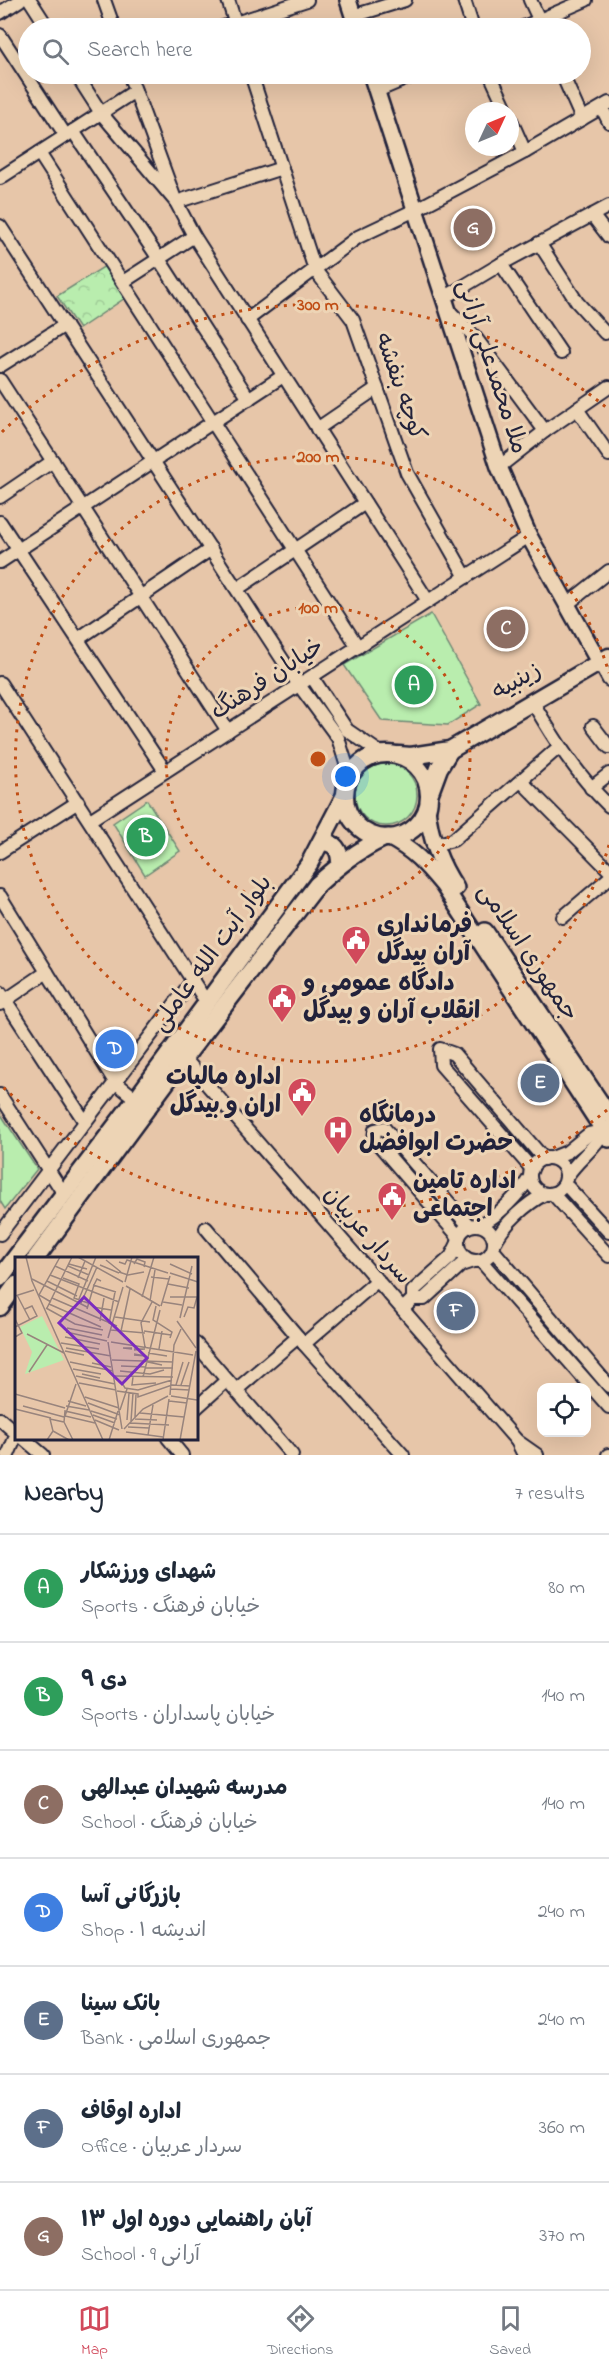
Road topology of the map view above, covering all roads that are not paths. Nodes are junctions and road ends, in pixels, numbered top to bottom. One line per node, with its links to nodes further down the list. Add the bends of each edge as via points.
1 (20, 0): 11 (street)
2 (30, 0): 12 (street)
3 (104, 0): 13 (street)
4 (228, 0): 14 (street)
5 (306, 0): 15 (street)
6 (348, 0): 16 (street)
7 (405, 0): 17 (street)
8 (464, 0): 18 (street)
9 (530, 0): 19 (street)
10 (586, 0): 20 (street)
11 (0, 13)
12 (42, 18)
13 (110, 18)
14 (234, 18)
15 (258, 18)
16 (354, 18)
17 (364, 18)
18 (470, 18)
19 (538, 18)
20 (552, 18)
21 (0, 35): 22 (street)
22 (18, 61)
23 (34, 84): 38 (street)
24 (82, 84): 35 (street)
25 (133, 84): 31 (street)
26 (254, 84): 42 (street, کوچه بنفشه)
27 (375, 84): 32 (street, ملا محمدعلی آرانی)
28 (393, 84): 32 (street)
29 (495, 84): 33 (street)
30 (566, 84): 36 (street)
31 (135, 91): 35 (street); 44 (street)
32 (377, 91): 46 (street, ملا محمدعلی آرانی)
33 (503, 102)
34 (605, 105): 36 (street); 37 (street)
35 (101, 113): 38 (street); 44 (street)
36 (582, 119): 40 (street)
37 (609, 122)
38 (69, 134): 41 (street); 52 (street)
39 (519, 138): 40 (street)
40 (525, 152): 46 (street)
41 (39, 153): 43 (street); 55 (street)
42 (282, 168): 44 (street); 54 (street, کوچه بنفشه)
43 (0, 177)
44 (176, 202): 49 (street)
45 (609, 206): 47 (street)
46 (415, 210): 54 (street, via 358,237); 56 (street, ملا محمدعلی آرانی)
47 (592, 215): 50 (street); 51 (street)
48 (0, 226): 58 (street)
49 (194, 237): 52 (street); 57 (street)
50 (609, 237)
51 (539, 243): 53 (street); 59 (street, via 577,302)
52 (159, 259): 55 (street); 66 (street)
53 (501, 264): 56 (street); 60 (street)
54 (315, 270): 57 (street); 64 (street, کوچه بنفشه, via 353,320)
55 (123, 282): 68 (street)
56 (446, 304): 70 (street); 74 (street, ملا محمدعلی آرانی)
57 (247, 320): 62 (street)
58 (64, 325): 61 (street); 73 (street)
59 (605, 333)
60 (561, 352)
61 (0, 366)
62 (284, 376): 66 (street); 69 (street)
63 (0, 380): 72 (street)
64 (377, 388): 69 (street); 85 (street, کوچه بنفشه, via 407,473)
65 (608, 390): 67 (street)
66 (249, 399): 68 (street)
67 (577, 409): 70 (street); 71 (street)
68 (213, 422): 73 (street); 81 (street)
69 (317, 429): 76 (street)
70 (545, 431): 74 (street)
71 (609, 455)
72 (53, 461): 75 (street); 77 (street)
73 (154, 461): 77 (street); 80 (street)
74 (499, 467): 79 (street, ملا محمدعلی آرانی)
75 (0, 497)
76 (365, 503): 81 (street); 88 (street)
77 (83, 508): 82 (street); 87 (street)
78 (0, 522): 82 (street)
79 (529, 536): 85 (street, خیابان فرهنگ); 89 (street, ملا محمدعلی آرانی)
80 (211, 549): 86 (street); 87 (street)
81 (295, 549): 86 (street); 91 (street)
82 (19, 550): 83 (street); 90 (street)
83 (0, 562)
84 (609, 571): 89 (street)
85 (466, 577): 88 (street, خیابان فرهنگ)
86 (237, 589): 96 (street)
87 (141, 597): 90 (street); 99 (street)
88 (428, 601): 91 (street, خیابان فرهنگ)
89 (566, 605): 92 (street, ملا محمدعلی آرانی)
90 (78, 639): 104 (street)
91 (358, 647): 93 (street, خیابان فرهنگ)
92 (604, 659): 94 (street); 97 (main road, زینبیه)
93 (312, 676): 96 (street, خیابان فرهنگ); 103 (street, via 346,730)
94 (609, 680)
95 (0, 683): 110 (street)
96 (299, 685): 99 (street, خیابان فرهنگ); 106 (street, via 338,738)
97 (531, 701): 100 (street); 102 (main road, زینبیه)
98 (592, 726): 101 (street)
99 (228, 731): 104 (street, خیابان فرهنگ)
100 (559, 747): 107 (street); 108 (street)
101 (609, 747)
102 (450, 750): 103 (main road, زینبیه, via 411,756); 111 (main road, via 439,768)
103 (388, 754): 106 (main road, via 361,763); 111 (main road, via 405,758 422,773)
104 (165, 771): 113 (street, خیابان فرهنگ)
105 (609, 774): 108 (street)
106 (350, 776): 109 (main road)
107 (521, 781): 116 (street, via 453,840); 119 (street)
108 (591, 788): 112 (street)
109 (345, 795): 114 (main road, via 351,818 359,827); 115 (main road, بلوار آیت‌ الله عاملی)
110 (78, 802): 113 (street); 117 (street)
111 (428, 802): 114 (main road, via 422,819 412,830); 116 (street, جمهوری اسلامی)
112 (609, 806)
113 (90, 820): 124 (street)
114 (386, 838): 118 (main road, بلوار آیت‌ الله عاملی); 133 (street, جمهوری اسلامی, via 421,859 443,885)
115 (321, 842): 118 (main road, via 337,847); 126 (main road, بلوار آیت‌ الله عاملی)
116 (433, 845): 131 (street, جمهوری اسلامی, via 446,873)
117 (0, 852)
118 (340, 863): 127 (main road, بلوار آیت‌ الله عاملی, via 317,885)
119 (609, 870)
120 (609, 878): 122 (street)
121 (0, 896): 123 (street)
122 (563, 917)
123 (47, 972): 125 (street); 128 (street)
124 (193, 981): 126 (street); 128 (street)
125 (2, 999): 132 (street)
126 (207, 1003): 130 (main road, بلوار آیت‌ الله عاملی)
127 (184, 1058): 148 (main road, بلوار آیت‌ الله عاملی); 152 (street, سردار عربیان)
128 (115, 1082): 130 (street); 132 (street)
129 (0, 1095): 135 (street)
130 (136, 1099): 138 (main road, بلوار آیت‌ الله عاملی)
131 (609, 1115)
132 (85, 1122): 135 (street)
133 (607, 1132): 134 (street, via 589,1134 567,1152); 137 (street, via 576,1162)
134 (548, 1159): 136 (street); 136 (street, via 454,1054 440,1049 441,1065); 137 (street, via 562,1164)
135 (48, 1170): 138 (street); 143 (street)
136 (531, 1173): 139 (street, via 535,1188); 140 (street, via 525,1185 489,1221)
137 (566, 1180): 139 (street, via 558,1192); 142 (street)
138 (64, 1194): 147 (main road, بلوار آیت‌ الله عاملی)
139 (549, 1194): 145 (street, via 536,1198 500,1232); 146 (street)
140 (475, 1225): 144 (street); 144 (street, via 384,1128 375,1130 374,1139); 145 (street, via 490,1231)
141 (206, 1228): 157 (street)
142 (609, 1232)
143 (0, 1234)
144 (458, 1240): 150 (street, via 463,1255); 154 (street, via 451,1257 413,1291)
145 (494, 1246): 150 (street); 160 (street)
146 (609, 1256)
147 (16, 1257)
148 (37, 1257)
149 (15, 1258): 151 (main road, بلوار آیت‌ الله عاملی)
150 (477, 1261): 154 (street, via 461,1265 424,1299); 163 (street)
151 (0, 1278)
152 (378, 1280): 156 (street, سردار عربیان); 157 (street)
153 (15, 1286): 155 (main road)
154 (413, 1299): 156 (street)
155 (0, 1307)
156 (403, 1309): 169 (street, سردار عربیان)
157 (301, 1341): 161 (street); 174 (street)
158 (198, 1346): 159 (street)
159 (228, 1380): 161 (street); 162 (street)
160 (609, 1386)
161 (236, 1390): 173 (street)
162 (198, 1406)
163 (609, 1407)
164 (0, 1419): 165 (street)
165 (15, 1433)
166 (15, 1437): 170 (street)
167 (25, 1440): 171 (street)
168 (170, 1440): 172 (street)
169 (517, 1441): 175 (street); 176 (street)
170 (8, 1455)
171 (43, 1455)
172 (182, 1455)
173 (292, 1455)
174 (403, 1455)
175 (524, 1455)
176 (537, 1455)

